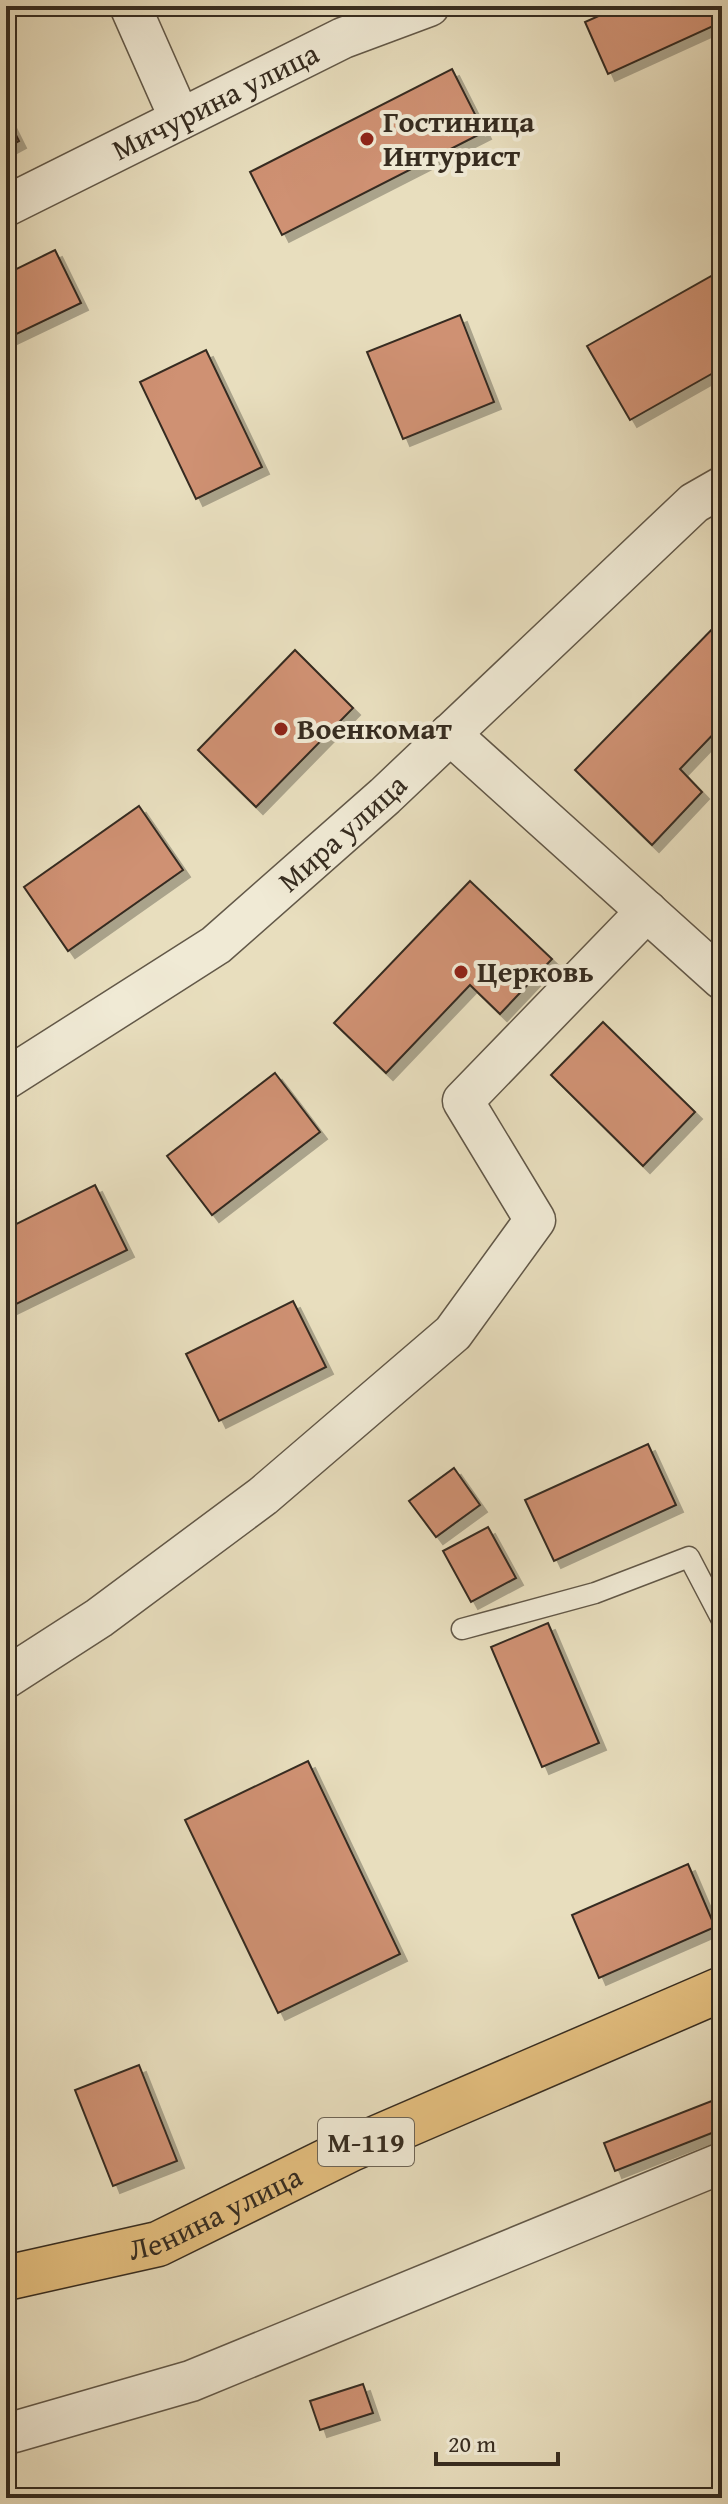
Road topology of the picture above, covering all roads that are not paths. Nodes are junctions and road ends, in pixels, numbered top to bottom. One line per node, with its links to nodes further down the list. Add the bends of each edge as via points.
1 (130, 6): 3 (street)
2 (429, 6): 3 (street, Мичурина улица, via 343,38)
3 (180, 119): 4 (street, Мичурина улица)
4 (6, 206)
5 (722, 487): 6 (street, Мира улица, via 694,503)
6 (450, 734): 7 (street); 9 (street, Мира улица, via 216,945)
7 (647, 911): 8 (street); 12 (street, via 463,1101 535,1220 453,1333 263,1496 99,1618)
8 (722, 979)
9 (6, 1079)
10 (722, 1620): 11 (lane, via 689,1557 595,1593)
11 (462, 1629)
12 (6, 1678)
13 (722, 1989): 15 (main road, Ленина улица / М-119, via 351,2149 158,2244)
14 (722, 2163): 16 (street, via 191,2381)
15 (6, 2278)
16 (6, 2432)

